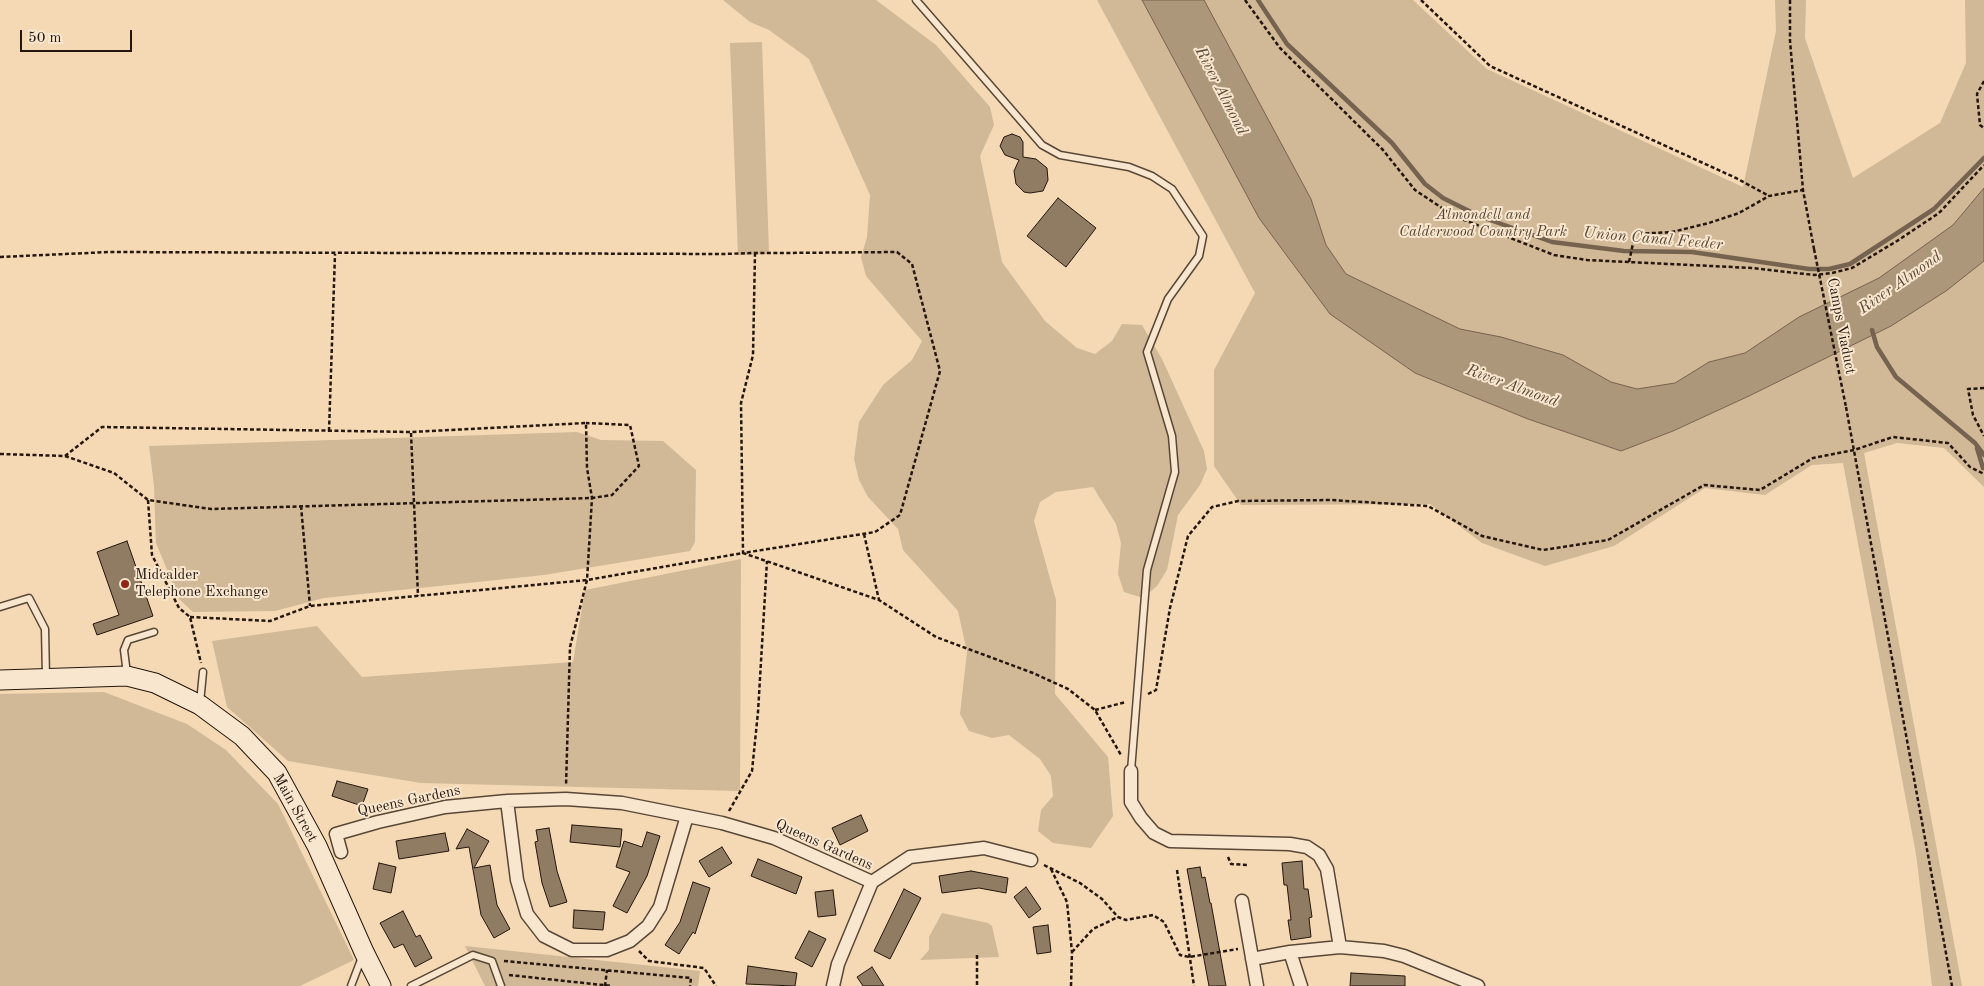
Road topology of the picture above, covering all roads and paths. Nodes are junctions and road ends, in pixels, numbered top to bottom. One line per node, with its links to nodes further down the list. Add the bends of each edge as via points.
1 (916, 0): 41 (lane, via 1042,145 1060,156 1129,167 1152,176 1172,189 1203,236 1199,256 1168,299 1147,352 1172,436 1175,472 1147,570)
2 (1245, 0): 13 (path, via 1280,48 1383,150 1415,190 1454,216 1554,255)
3 (1420, 0): 9 (path, via 1490,66)
4 (1790, 0): 8 (path, Camps Viaduct, via 1790,41)
5 (1984, 81): 6 (path, via 1977,94 1980,125)
6 (1984, 128)
7 (1984, 166): 13 (path, via 1939,213 1845,270 1814,275 1752,268)
8 (1803, 190): 9 (path); 19 (path, Camps Viaduct, bridge)
9 (1769, 196): 13 (path, via 1739,213 1709,223 1672,232 1635,234)
10 (755, 253): 11 (path); 27 (path, via 897,252 912,264 940,371 900,515 874,532); 28 (path, via 753,355 741,403)
11 (335, 254): 12 (path, via 109,252); 16 (path)
12 (0, 256)
13 (1629, 262)
14 (1984, 388): 18 (path, via 1968,389 1973,415)
15 (586, 423): 17 (path); 23 (path, via 586,468); 23 (path, via 630,425 639,466 612,495)
16 (328, 431): 17 (path); 21 (path, via 102,427)
17 (412, 432): 25 (path)
18 (1984, 436)
19 (1854, 450): 22 (path, via 1893,437 1948,443 1970,467); 41 (path, via 1813,458 1760,490 1704,485 1608,540 1544,550 1482,536 1428,506 1331,500 1238,501 1212,507 1188,536 1170,608 1156,690); 82 (path, Camps Viaduct)
20 (0, 454): 21 (path)
21 (65, 456): 24 (path, via 114,473)
22 (1984, 474)
23 (592, 498): 25 (path); 30 (path)
24 (148, 500): 26 (path, via 211,509); 35 (path, via 152,555 179,608)
25 (414, 503): 26 (path); 31 (path)
26 (301, 506): 33 (path)
27 (864, 534): 28 (path); 32 (path)
28 (743, 553): 29 (path); 30 (path)
29 (766, 561): 32 (path); 48 (path, via 752,771)
30 (587, 580): 31 (path); 45 (path, via 570,647)
31 (418, 596): 33 (path)
32 (878, 600): 43 (path, via 936,637 1068,689)
33 (310, 606): 35 (path, via 270,621)
34 (0, 607): 39 (lane, via 29,598 46,629)
35 (190, 617): 37 (path)
36 (154, 632): 38 (lane, via 128,640 124,650)
37 (203, 672): 42 (lane)
38 (127, 676): 39 (main road, Main Street); 42 (main road, Main Street, via 155,683)
39 (46, 678): 40 (main road, Main Street)
40 (0, 680)
41 (1136, 700): 43 (path); 44 (lane)
42 (200, 705): 58 (main road, Main Street, via 242,736 277,773 317,846)
43 (1094, 710): 44 (path)
44 (1131, 771): 57 (street, via 1132,802 1154,833 1170,841 1290,844 1308,847 1319,856 1327,870)
45 (566, 799): 46 (street, Queens Gardens); 47 (street, Queens Gardens, via 622,803)
46 (507, 801): 49 (street, Queens Gardens, via 445,807 336,834); 56 (street, via 517,880 527,914 544,936 572,950 607,950)
47 (686, 816): 48 (street, Queens Gardens); 56 (street, via 660,907 648,926)
48 (722, 823): 53 (street, Queens Gardens, via 774,838)
49 (341, 852)
50 (1031, 860): 51 (path); 53 (street, via 984,848 910,857)
51 (1050, 868): 55 (path, via 1080,884); 59 (path, via 1067,902)
52 (1177, 870): 63 (path)
53 (872, 882): 75 (street, Queens Gardens, via 838,964)
54 (1242, 901): 61 (street)
55 (1118, 917): 59 (path, via 1093,929); 63 (path, via 1126,920 1153,915 1164,922 1180,955)
56 (630, 941): 74 (path, via 649,961 704,968)
57 (1340, 947): 60 (street); 81 (street, via 1404,956)
58 (364, 952): 67 (lane); 68 (main road, Main Street)
59 (1072, 952): 77 (path)
60 (1290, 952): 61 (street); 80 (street)
61 (1251, 953): 63 (path); 79 (street)
62 (977, 955): 76 (path)
63 (1189, 957): 78 (path)
64 (492, 961): 65 (path, via 513,960); 66 (lane); 69 (lane, via 473,955)
65 (607, 970): 71 (path); 73 (path, via 691,978)
66 (497, 975): 70 (lane); 71 (path)
67 (352, 986)
68 (381, 986)
69 (411, 986)
70 (501, 986)
71 (605, 986): 72 (path)
72 (612, 986)
73 (690, 986)
74 (716, 986)
75 (833, 986)
76 (977, 986)
77 (1071, 986)
78 (1194, 986)
79 (1257, 986)
80 (1301, 986)
81 (1478, 986)
82 (1952, 986)

